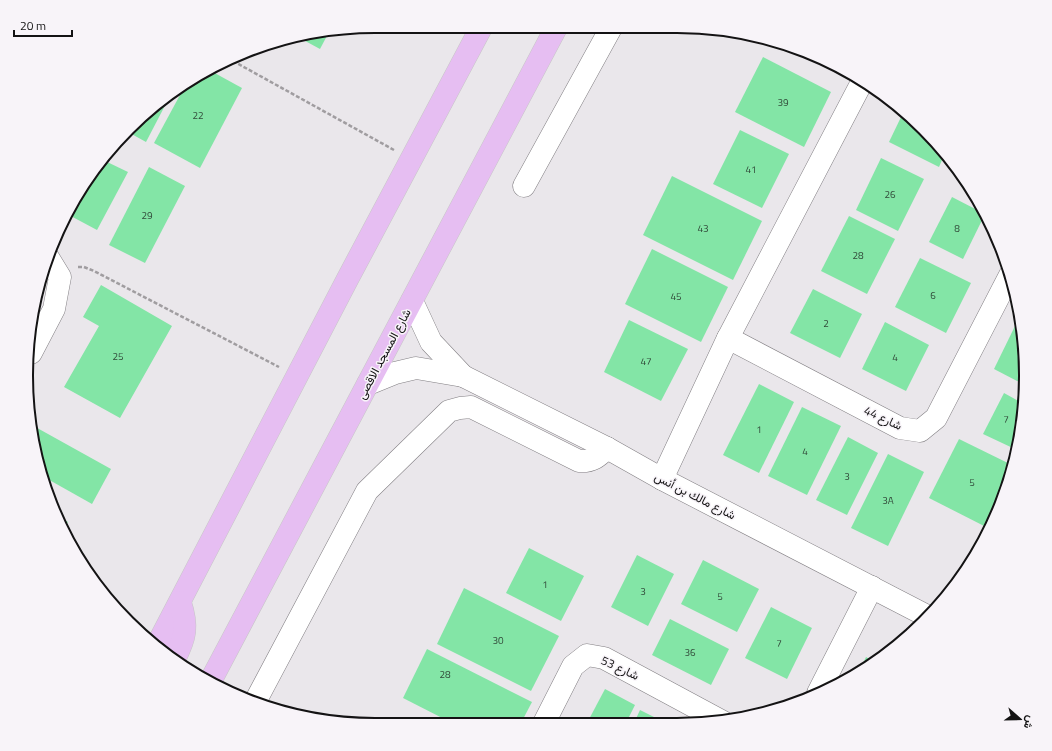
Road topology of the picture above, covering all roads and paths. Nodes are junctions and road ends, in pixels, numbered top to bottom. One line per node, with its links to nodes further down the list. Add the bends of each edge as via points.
1 (478, 33): 6 (main road)
2 (553, 33): 10 (main road, شارع المسجد الاقصى)
3 (608, 33): 7 (street)
4 (236, 62): 6 (path)
5 (860, 86): 11 (street)
6 (411, 160): 14 (main road)
7 (524, 186)
8 (55, 268): 12 (street, via 54,309); 14 (path, via 84,267 94,271)
9 (1006, 283): 11 (street, شارع 44, via 936,418 920,431 900,428)
10 (412, 301): 13 (street, شارع مالك بن أنس, via 431,342); 15 (main road, شارع المسجد الاقصى)
11 (728, 338): 17 (street)
12 (35, 346)
13 (463, 376): 15 (street, شارع مالك بن أنس, via 416,368); 16 (street, شارع مالك بن أنس)
14 (297, 377): 19 (main road)
15 (368, 384): 23 (main road, شارع المسجد الاقصى)
16 (607, 448): 17 (street, شارع مالك بن أنس); 25 (street, via 595,459 579,461 471,408 449,411 367,491)
17 (662, 479): 18 (street, شارع مالك بن أنس)
18 (872, 587): 20 (street, شارع مالك بن أنس); 24 (street)
19 (180, 602): 21 (main road); 22 (main road, via 185,617 185,634)
20 (923, 614)
21 (159, 641)
22 (177, 654)
23 (213, 677)
24 (822, 686)
25 (258, 697)
26 (712, 716): 27 (street, شارع 53, via 604,658 587,655 573,666)
27 (547, 718)

